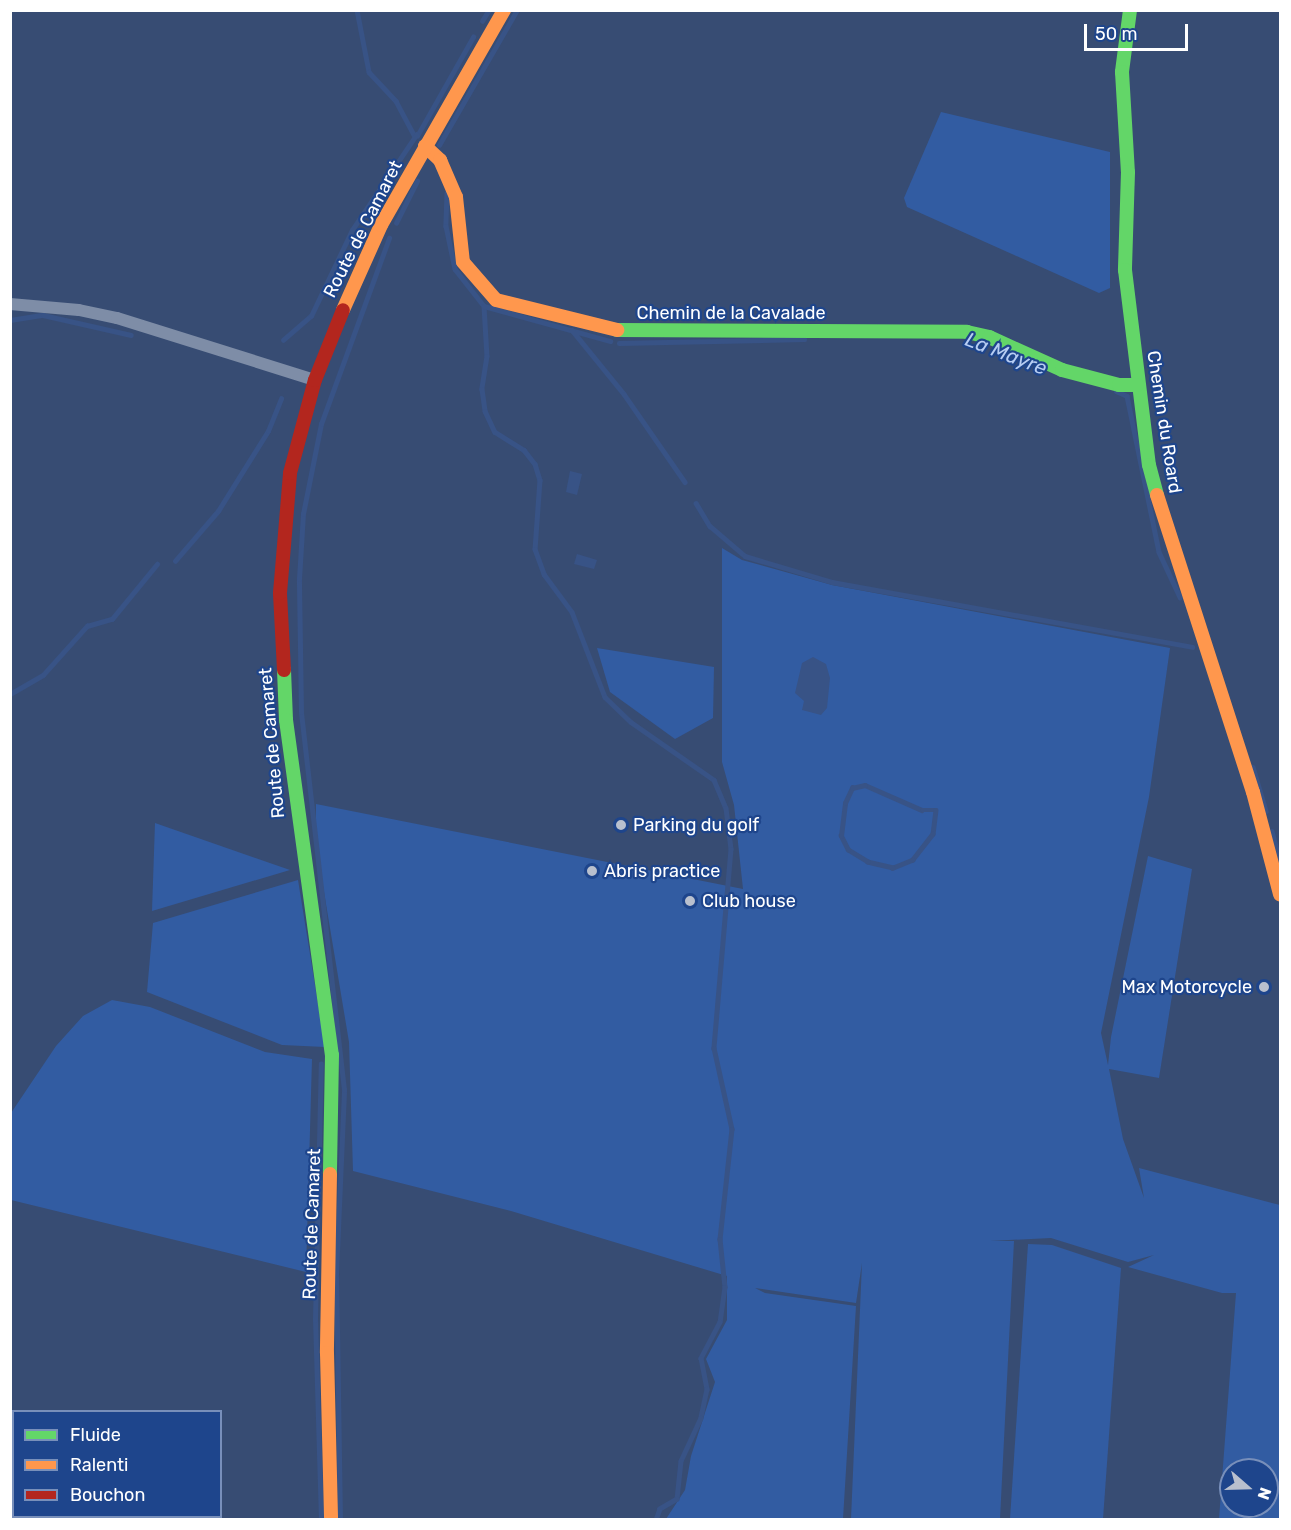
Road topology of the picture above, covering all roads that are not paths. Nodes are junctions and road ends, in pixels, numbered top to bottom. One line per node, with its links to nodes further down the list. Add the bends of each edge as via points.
1 (504, 10): 3 (street, Route de Camaret)
2 (1130, 10): 6 (street, Chemin du Roard, via 1122,72 1128,171 1124,234)
3 (425, 146): 5 (street, Route de Camaret, via 358,272); 6 (street, Chemin de la Cavalade, via 440,160 456,196 463,262 496,300 613,330 967,332 988,337 1062,370 1119,385)
4 (10, 304): 5 (street, via 79,310 117,318)
5 (315, 380): 8 (street, Route de Camaret, via 290,473 280,593 289,742 332,1055 327,1353)
6 (1137, 385): 7 (street, Chemin du Roard, via 1149,465 1166,532 1253,792)
7 (1281, 894)
8 (331, 1520)

